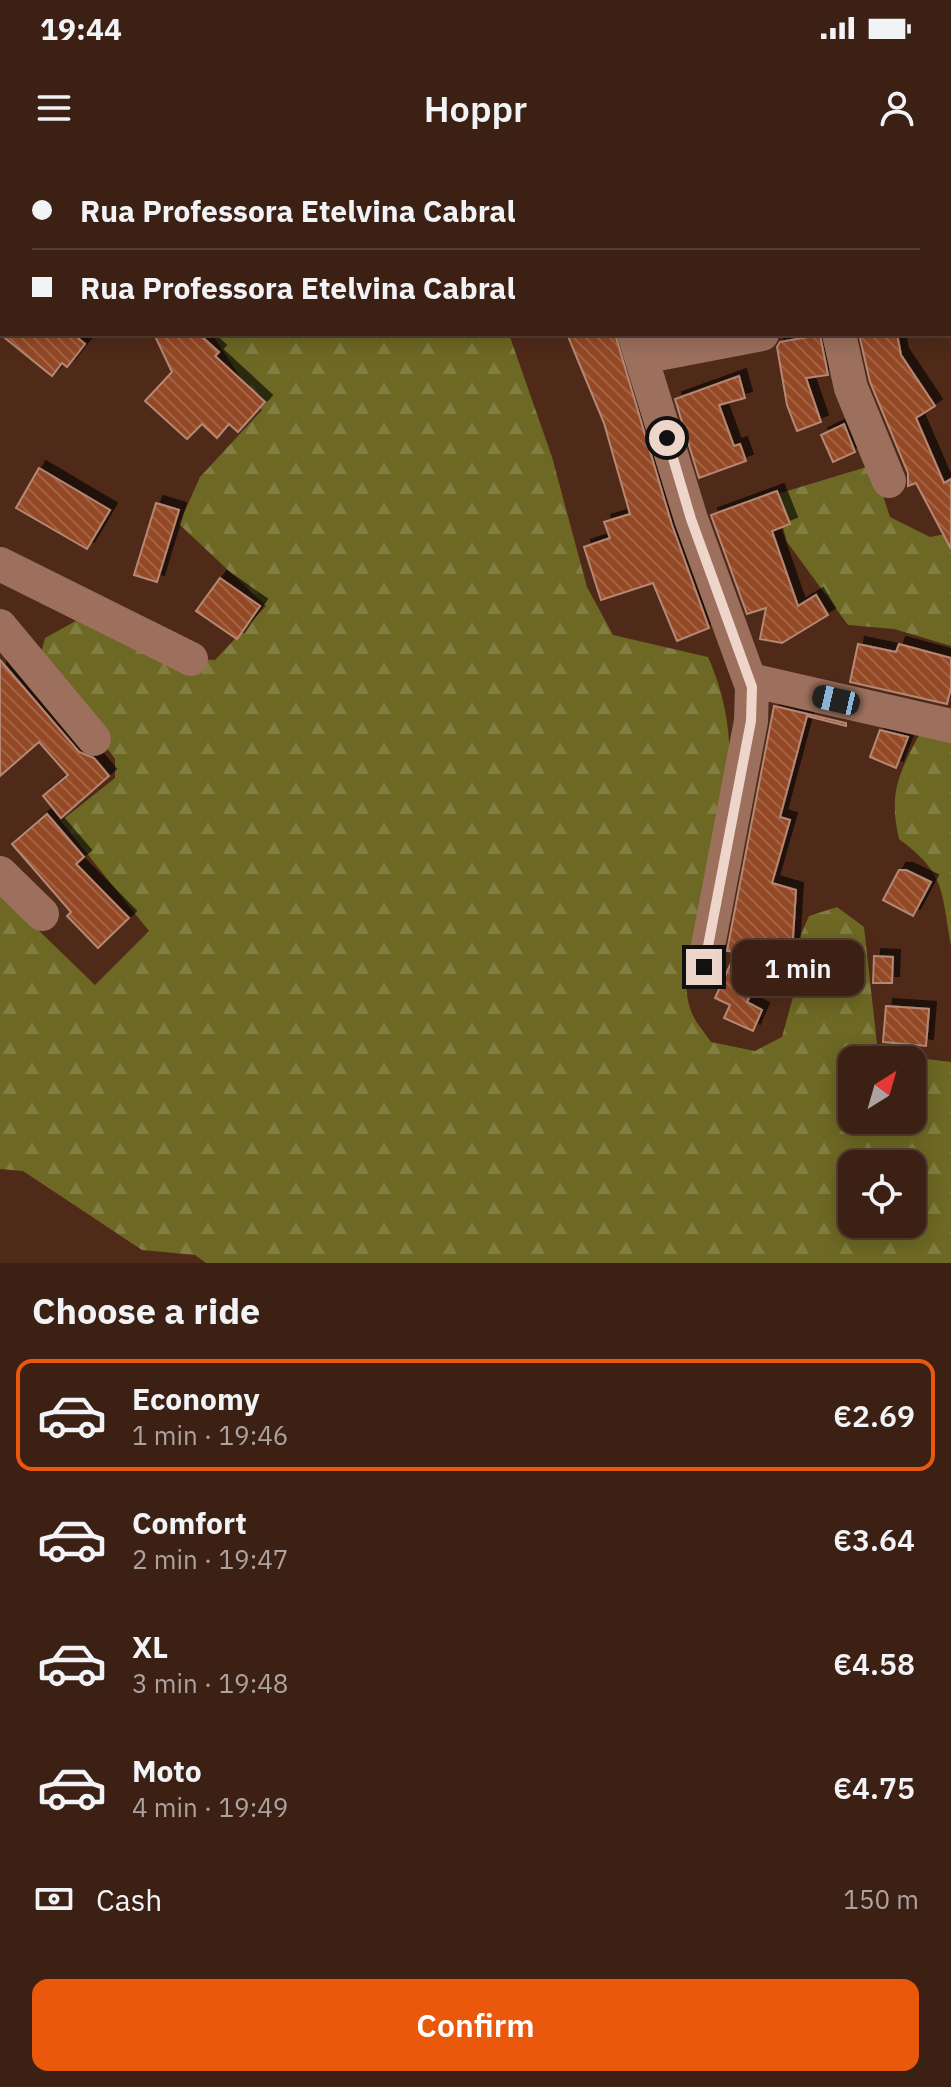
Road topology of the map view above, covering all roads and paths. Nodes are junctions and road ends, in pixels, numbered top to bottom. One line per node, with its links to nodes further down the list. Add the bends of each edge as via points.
1 (741, 336): 3 (street)
2 (839, 336): 4 (street, via 851,388)
3 (638, 346): 8 (street, via 691,519)
4 (889, 481)
5 (3, 569): 7 (street)
6 (0, 626): 10 (street)
7 (191, 659)
8 (750, 680): 9 (street); 13 (street, via 751,721)
9 (951, 726)
10 (94, 739)
11 (0, 873): 12 (street)
12 (42, 914)
13 (704, 967)

